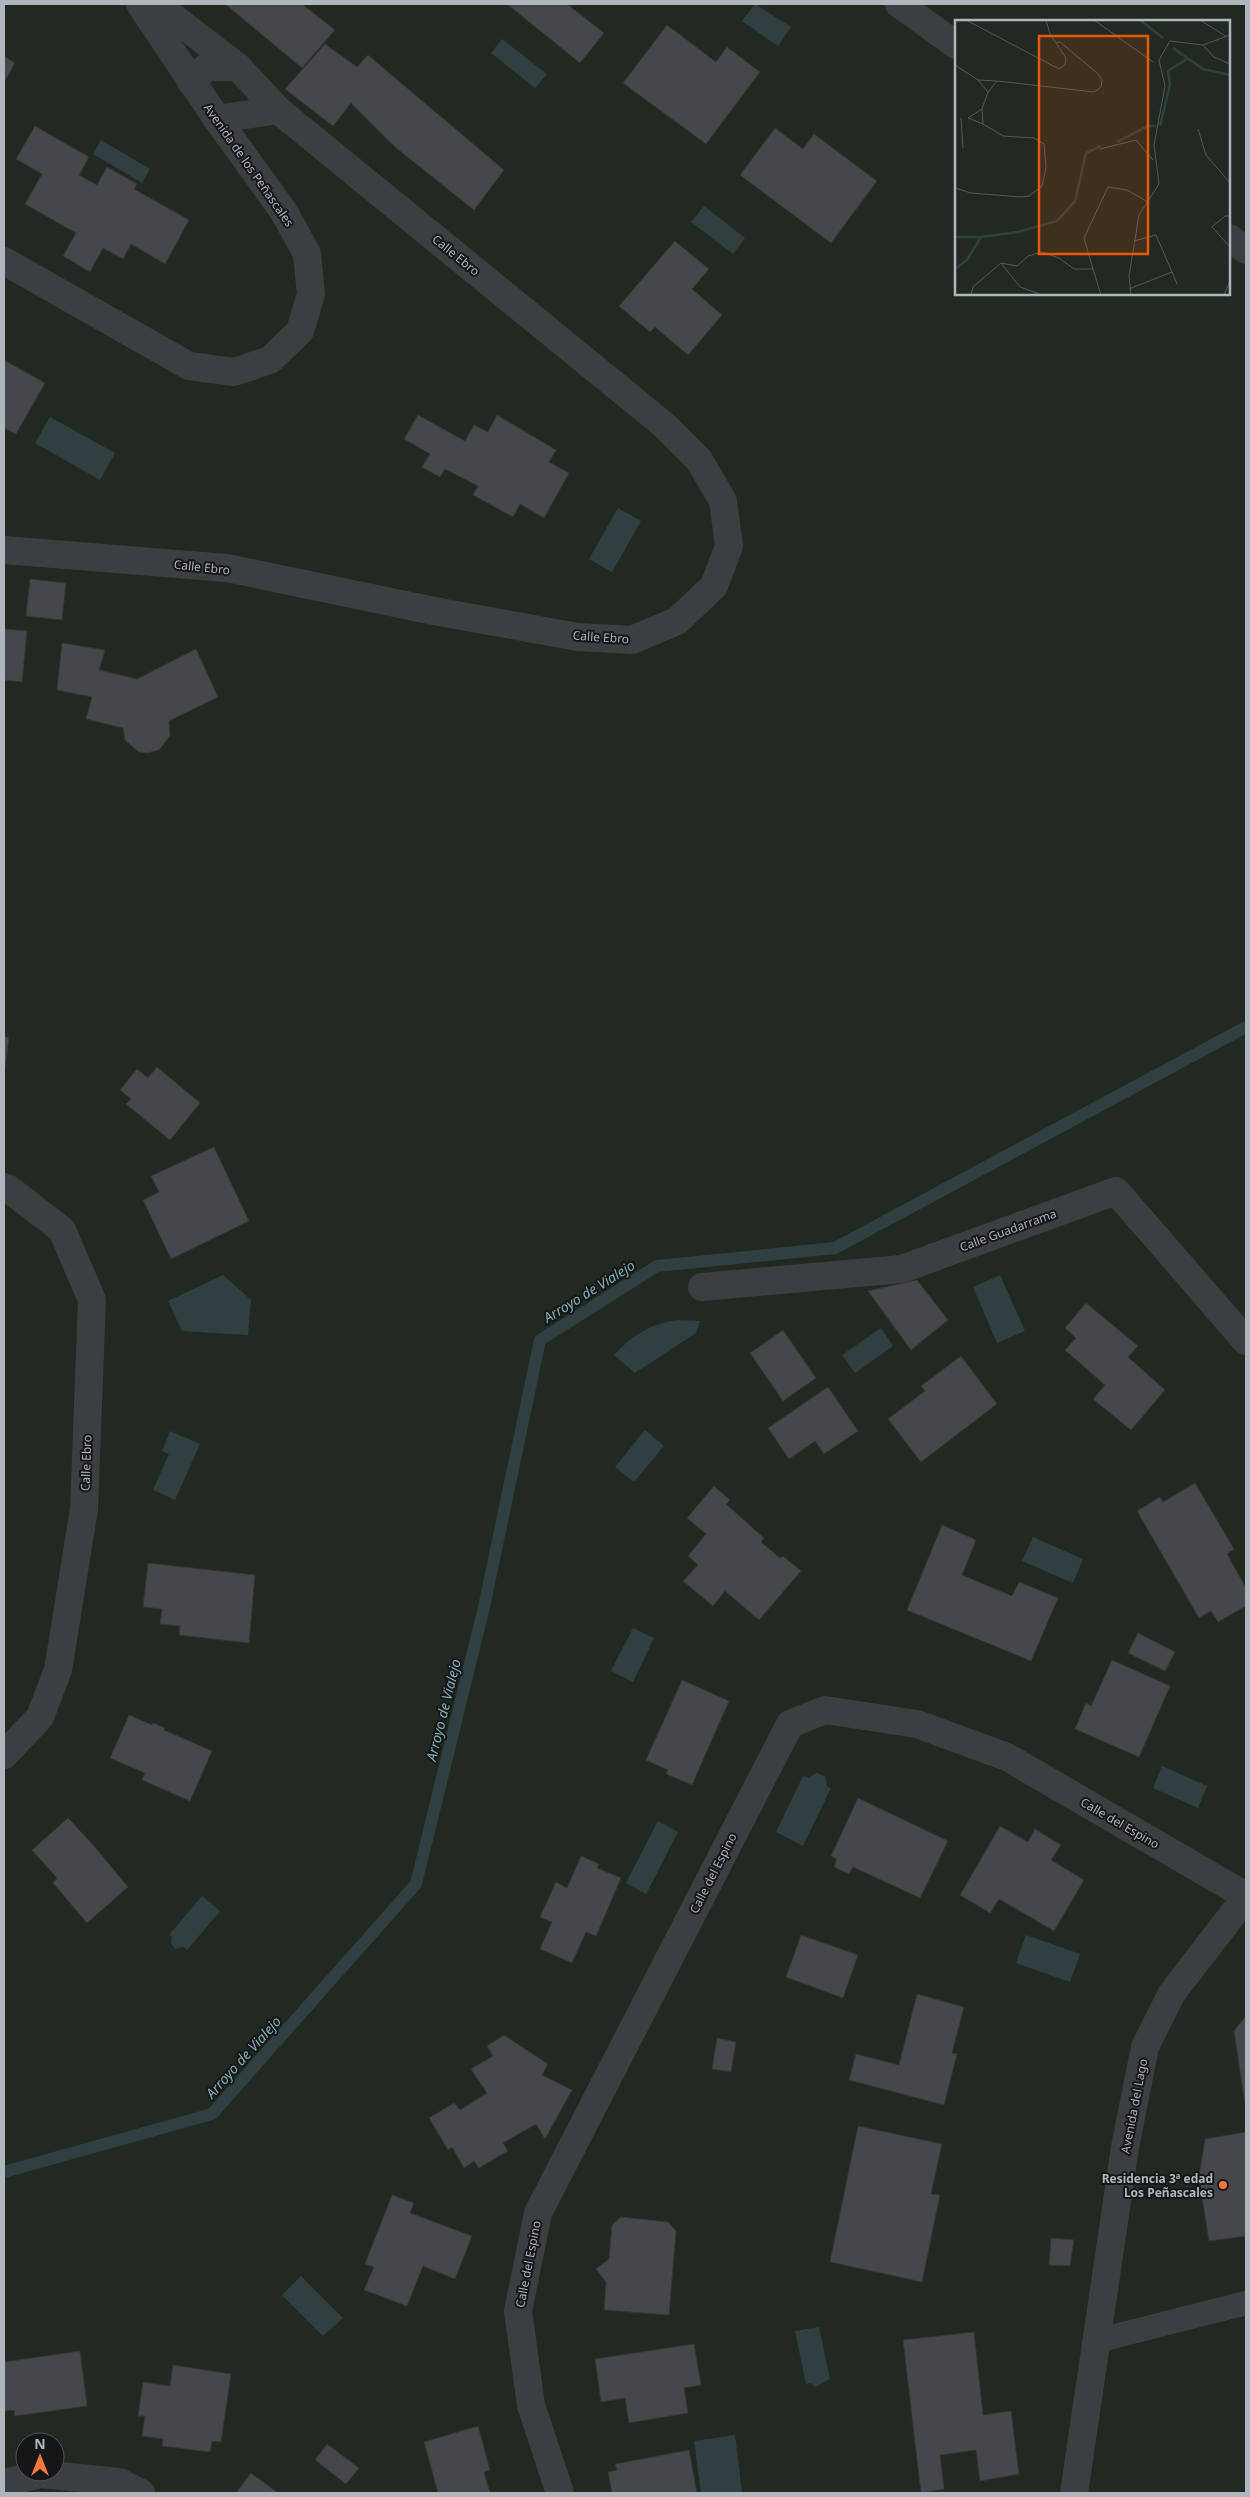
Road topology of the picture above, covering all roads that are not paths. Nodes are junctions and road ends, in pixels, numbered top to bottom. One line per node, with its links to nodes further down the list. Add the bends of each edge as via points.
1 (140, 4): 6 (street, Avenida de los Peñascales)
2 (156, 4): 5 (street, Calle Ebro)
3 (898, 4): 4 (street)
4 (955, 44)
5 (238, 67): 6 (street, via 207,67); 7 (street, Calle Ebro)
6 (191, 82): 8 (street, Avenida de los Peñascales)
7 (278, 110): 8 (street); 12 (street, Calle Ebro, via 664,425 699,460 723,501 729,546 714,586 677,621 632,640 559,633 434,611 227,568)
8 (217, 119): 11 (street, Avenida de los Peñascales, via 284,212 307,254 310,294 300,331 270,360 234,372 189,366)
9 (1230, 239): 10 (street)
10 (1246, 250)
11 (4, 261)
12 (4, 550)
13 (4, 1187): 16 (street, Calle Ebro, via 62,1230 92,1300 84,1509 58,1670 40,1717)
14 (702, 1287): 15 (street, Calle Guadarrama, via 902,1269 1116,1191)
15 (1246, 1341)
16 (4, 1754)
17 (1246, 1896): 19 (street, Avenida del Lago, via 1172,1993 1145,2046); 22 (street, Calle del Espino, via 1008,1757 917,1724 898,1721 825,1710 790,1724 538,2212 518,2311 530,2405)
18 (1246, 2303): 19 (lane)
19 (1096, 2341): 23 (street, Avenida del Lago)
20 (4, 2483): 21 (street, via 41,2474 119,2482)
21 (141, 2493)
22 (560, 2493)
23 (1074, 2493)

